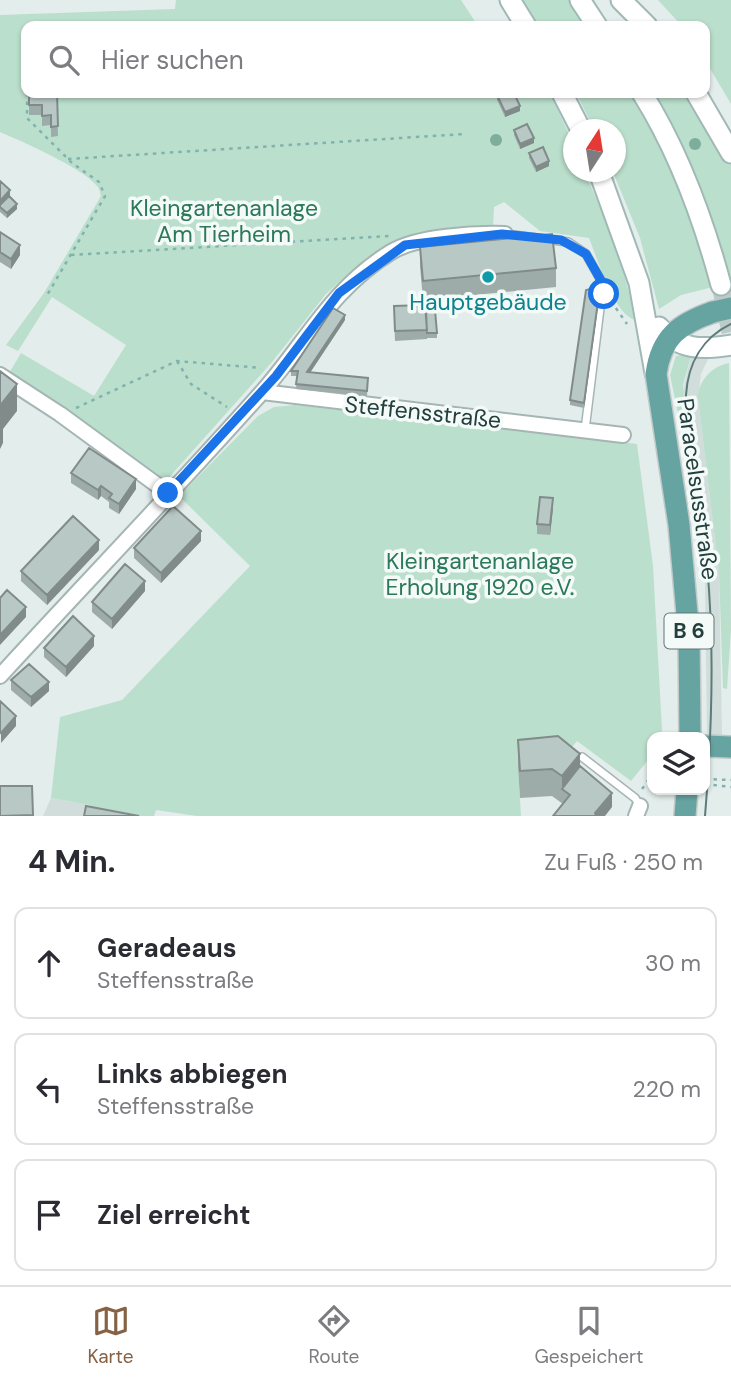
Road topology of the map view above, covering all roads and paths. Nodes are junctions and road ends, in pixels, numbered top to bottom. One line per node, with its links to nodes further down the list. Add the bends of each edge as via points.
1 (510, 0): 4 (main road)
2 (580, 0): 5 (main road)
3 (621, 0): 6 (main road)
4 (523, 21)
5 (594, 21)
6 (642, 21)
7 (27, 98): 14 (path, via 27,118)
8 (565, 98): 11 (main road)
9 (645, 98): 19 (main road, via 680,164)
10 (699, 98): 13 (main road)
11 (575, 119)
12 (464, 134): 14 (path)
13 (731, 153)
14 (68, 159): 18 (path, via 99,182 105,196)
15 (603, 182): 22 (main road, Paracelsusstraße)
16 (505, 234): 20 (lane, via 561,240 580,248 603,284); 30 (street, via 419,241 391,252 339,293)
17 (402, 235): 18 (path)
18 (71, 255): 21 (path)
19 (721, 285)
20 (604, 294): 24 (path); 34 (lane)
21 (46, 297)
22 (645, 306): 25 (main road); 28 (main road, Paracelsusstraße)
23 (722, 310): 25 (main road, via 688,320)
24 (628, 325)
25 (668, 337): 26 (main road, via 690,348); 28 (main road, Paracelsusstraße)
26 (725, 346)
27 (177, 361): 30 (path, via 260,368); 32 (path, via 191,384); 33 (path)
28 (656, 374): 38 (main road, Paracelsusstraße / B 6, via 682,553)
29 (0, 375): 33 (street)
30 (276, 376): 31 (street)
31 (262, 392): 34 (street, Steffensstraße); 36 (street)
32 (222, 404)
33 (60, 414): 36 (street)
34 (585, 430): 35 (street, Steffensstraße)
35 (623, 435)
36 (168, 493): 37 (street)
37 (0, 676)
38 (690, 732)
39 (710, 746): 40 (main road)
40 (731, 747)
41 (582, 757): 48 (lane)
42 (710, 779): 43 (path)
43 (731, 780)
44 (647, 785): 48 (path)
45 (710, 785): 46 (path)
46 (731, 787)
47 (687, 795): 49 (main road)
48 (637, 806)
49 (685, 816)

